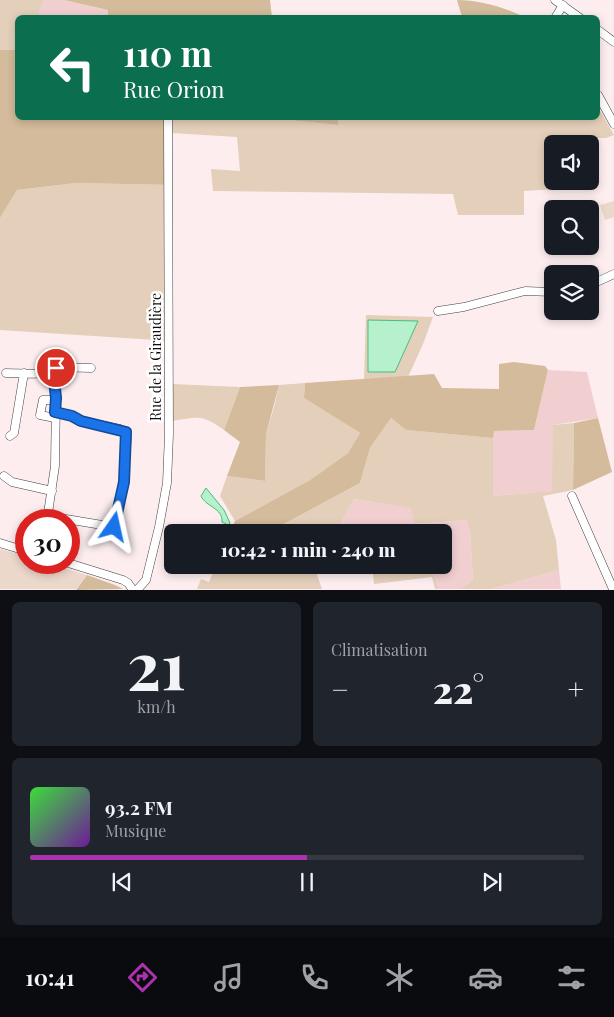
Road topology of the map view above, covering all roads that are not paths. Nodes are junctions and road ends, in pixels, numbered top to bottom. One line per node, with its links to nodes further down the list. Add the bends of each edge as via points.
1 (555, 0): 2 (street)
2 (563, 5): 3 (street); 4 (street)
3 (557, 15)
4 (576, 15)
5 (600, 32): 6 (street)
6 (614, 42)
7 (600, 98): 9 (street)
8 (168, 120): 31 (street, Rue de la Giraudière, via 167,483 151,565 146,580)
9 (614, 124)
10 (614, 274): 11 (street)
11 (599, 281)
12 (544, 292): 13 (street, via 525,291)
13 (438, 311)
14 (91, 368): 15 (street)
15 (53, 370): 17 (street); 18 (street)
16 (6, 372): 17 (street)
17 (24, 373): 20 (street, via 14,433)
18 (56, 400): 19 (street); 19 (street, via 43,400 40,415)
19 (55, 415): 22 (street); 25 (street, via 72,416 126,432 124,482 114,527)
20 (10, 436)
21 (4, 476): 22 (street, via 12,482)
22 (52, 491): 24 (street)
23 (572, 496): 29 (street)
24 (49, 509)
25 (80, 522)
26 (0, 543): 27 (street)
27 (15, 548)
28 (80, 567): 30 (street, via 123,580)
29 (613, 589)
30 (133, 590)
31 (137, 590)

